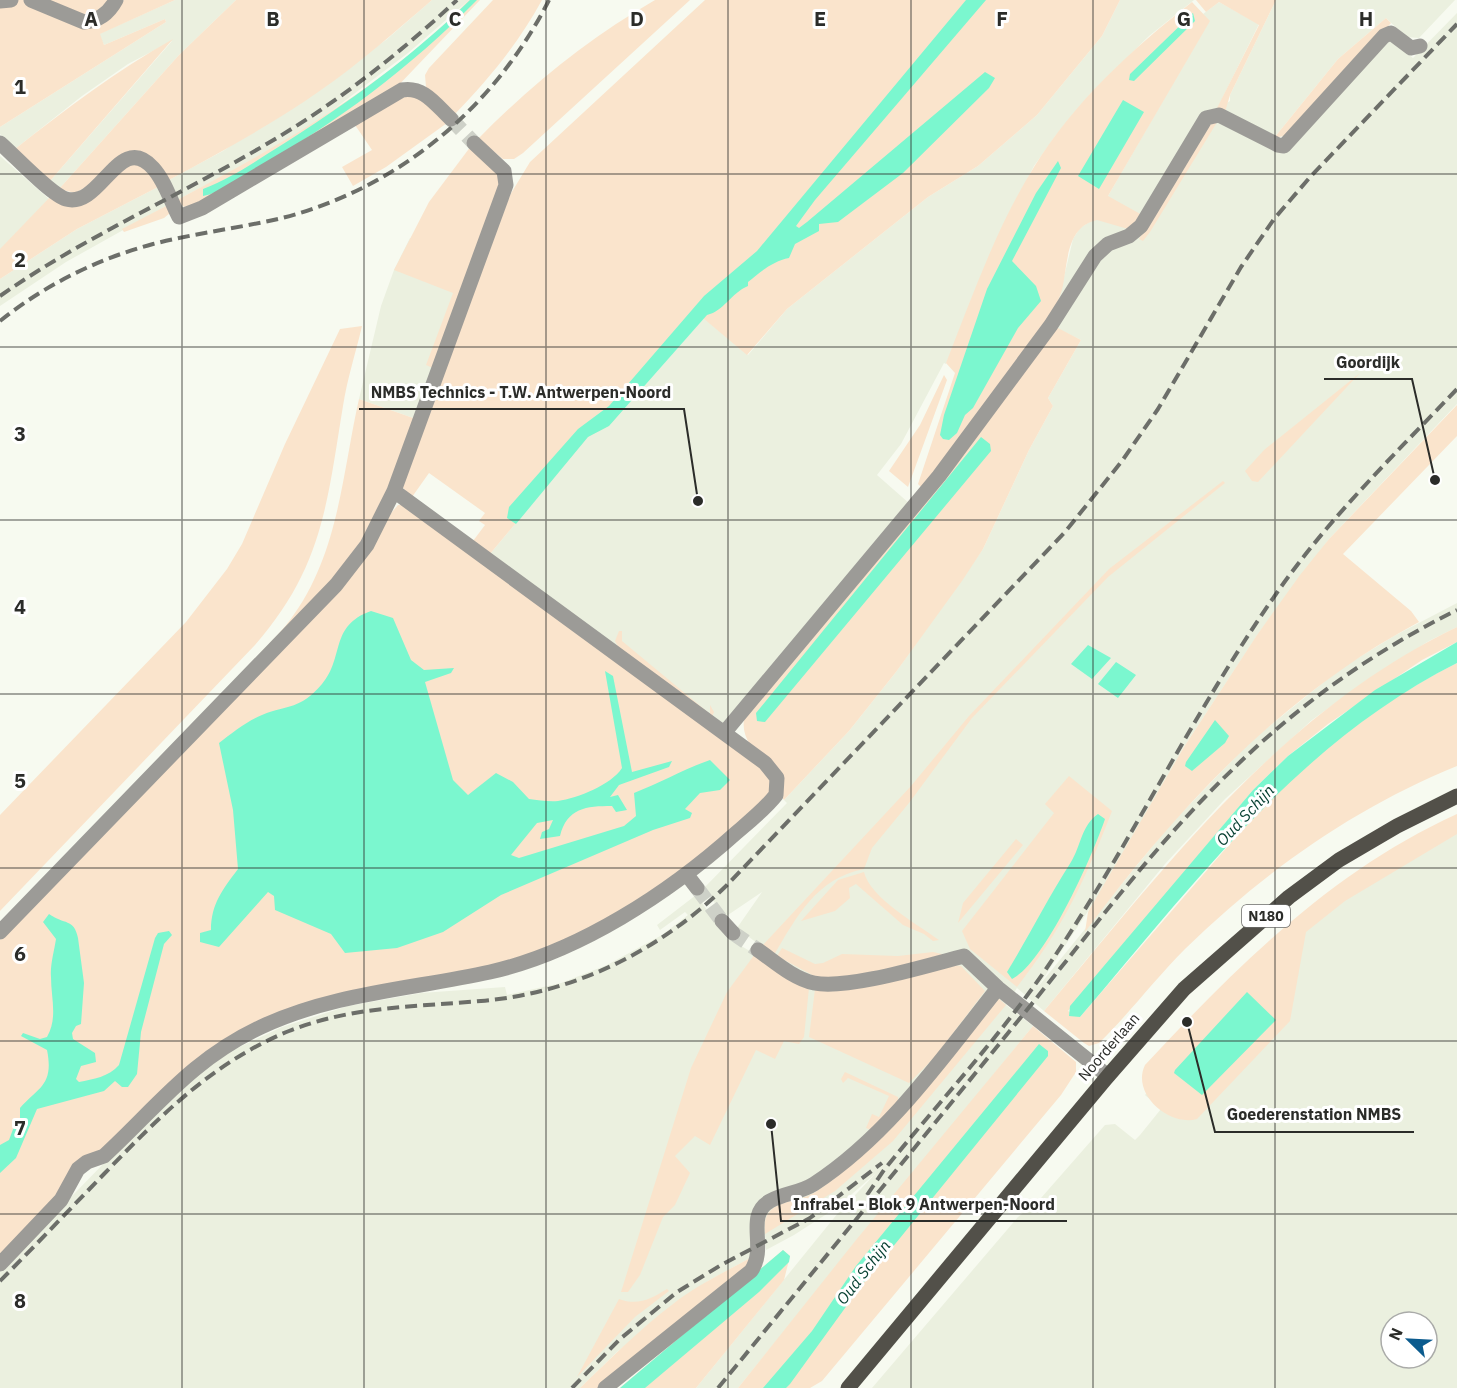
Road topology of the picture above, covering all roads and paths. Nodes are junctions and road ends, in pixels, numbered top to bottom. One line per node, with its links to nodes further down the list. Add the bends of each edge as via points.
1 (10, 0): 4 (street)
2 (31, 0): 3 (street, via 84,22 106,14)
3 (116, 0)
4 (0, 1)
5 (1420, 46): 10 (street, via 1411,48 1387,33 1284,146 1219,115 1206,118 1141,226 1095,256 1051,325 939,476)
6 (451, 119): 8 (street, via 422,91 402,90 202,208 179,217 159,176 146,162 120,162 92,193 67,200)
7 (474, 142): 9 (street, via 504,171 506,185)
8 (0, 143)
9 (394, 491): 10 (street); 15 (street, via 367,545 336,585)
10 (724, 733): 12 (street, via 765,763 777,778 778,787 771,802)
11 (1457, 796): 19 (main road, Noorderlaan / N180, via 1339,860 1289,897 1184,989)
12 (687, 875): 13 (street); 20 (street, via 582,938 535,958 491,972 314,1007 262,1026 223,1047 184,1076 104,1156 78,1169 61,1200)
13 (697, 888)
14 (722, 921): 16 (street)
15 (0, 932)
16 (733, 933)
17 (758, 950): 18 (street, via 789,972 822,984 844,984 964,956)
18 (998, 988): 19 (street); 21 (street, via 929,1075 872,1136 820,1181 762,1208 756,1224 759,1255 751,1271)
19 (1108, 1076): 22 (main road, Noorderlaan / N180)
20 (0, 1264)
21 (605, 1388)
22 (848, 1388)

